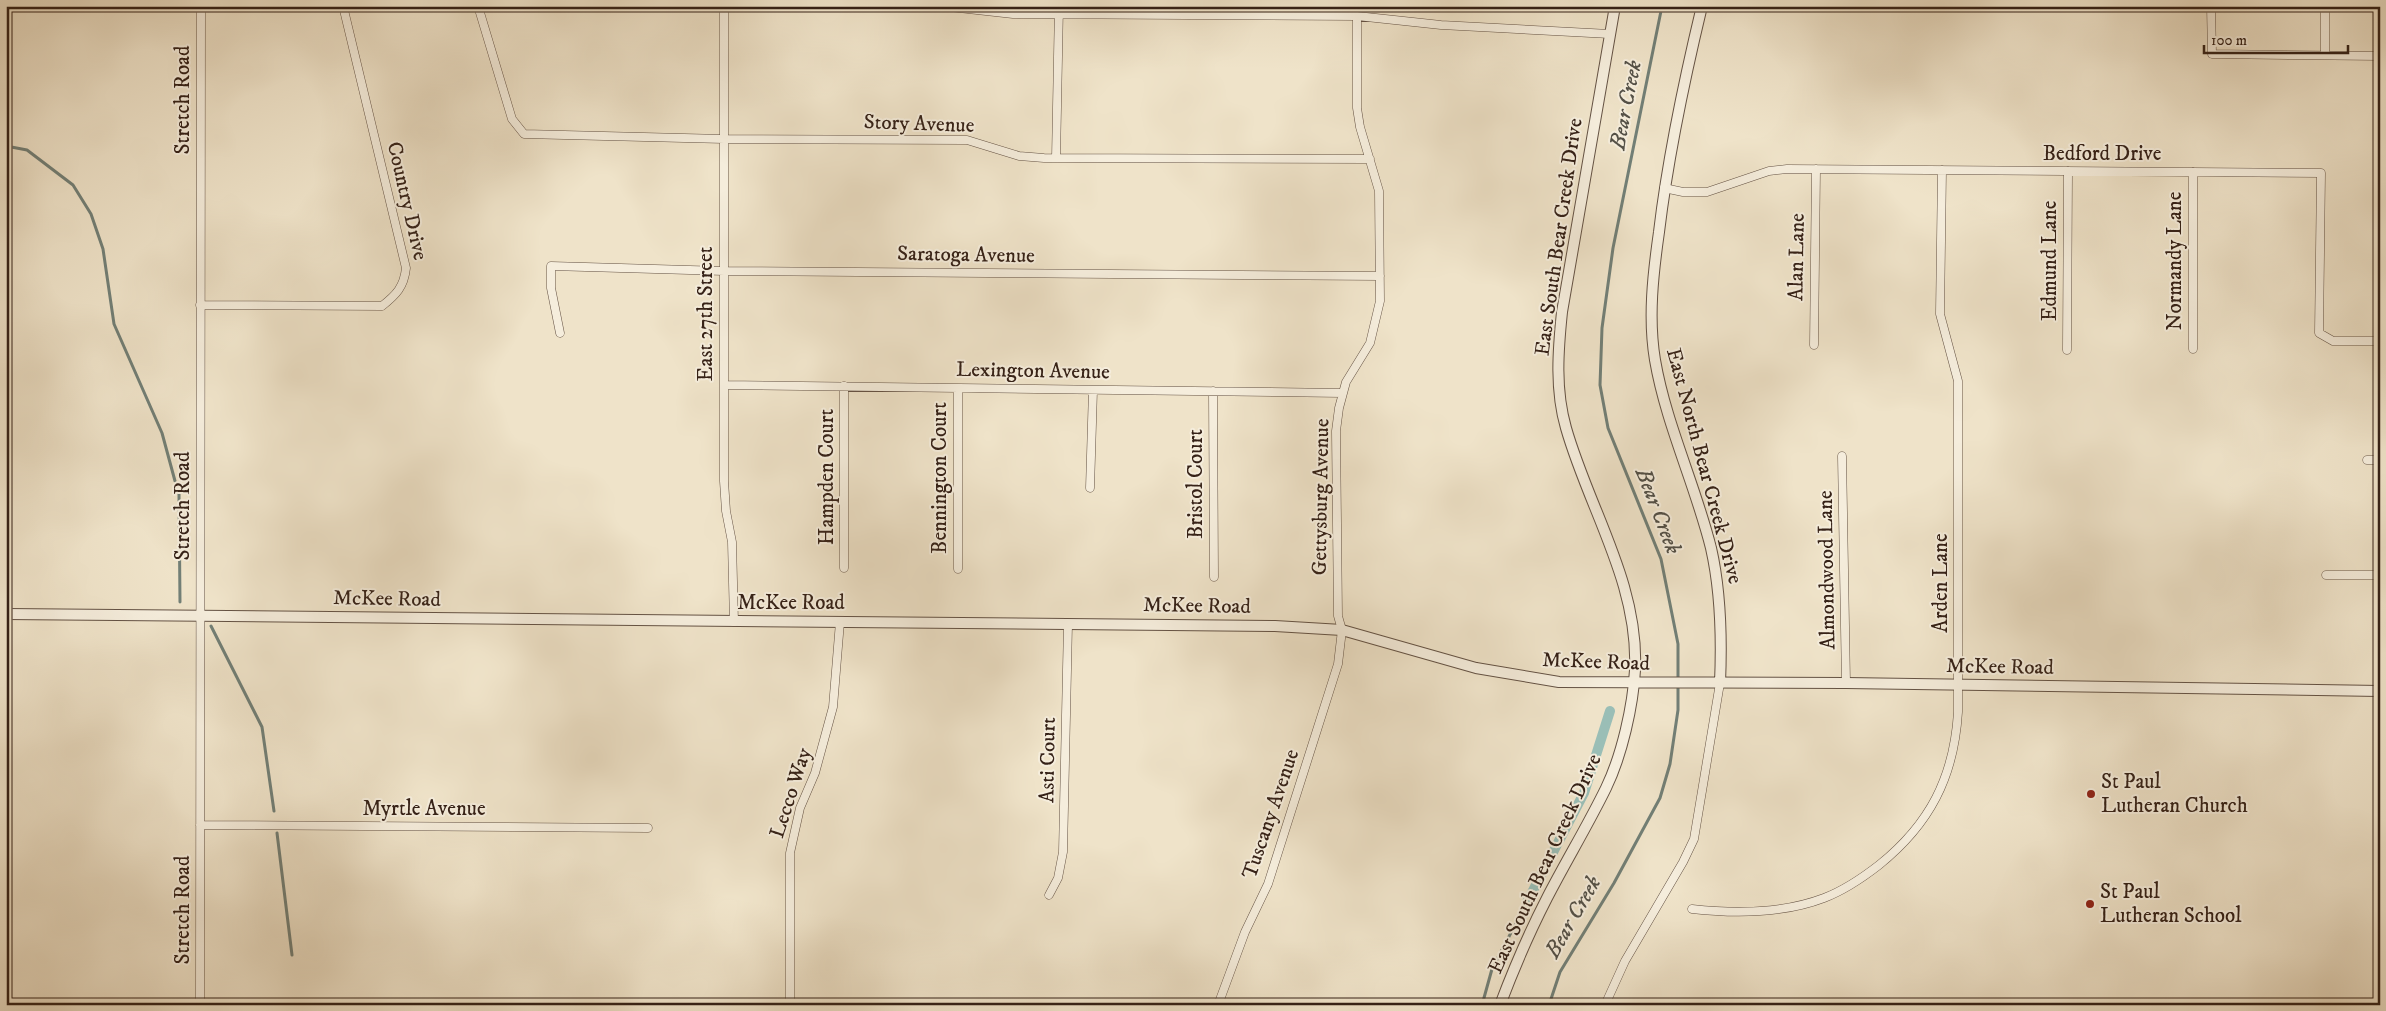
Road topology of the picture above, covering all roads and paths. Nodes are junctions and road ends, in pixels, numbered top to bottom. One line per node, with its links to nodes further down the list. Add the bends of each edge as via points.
1 (201, 6): 25 (street, Stretch Road)
2 (343, 6): 25 (street, Country Drive, via 406,268 405,280 398,292 382,306)
3 (478, 6): 15 (street, Story Avenue, via 512,119 524,134)
4 (724, 6): 15 (street, East 27th Street)
5 (834, 6): 10 (street, via 950,7 1013,14)
6 (1615, 6): 12 (street, East South Bear Creek Drive)
7 (1702, 6): 22 (street, East North Bear Creek Drive)
8 (2211, 6): 13 (street, via 2212,54)
9 (2325, 6): 13 (street)
10 (1059, 10): 11 (street); 16 (street)
11 (1357, 16): 12 (street, via 1441,25); 17 (street, Gettysburg Avenue, via 1357,108)
12 (1610, 34): 52 (street, East South Bear Creek Drive, via 1562,312 1558,374 1565,427 1623,580 1633,642)
13 (2325, 56): 14 (street)
14 (2380, 56)
15 (724, 139): 16 (street, Story Avenue, via 967,140 1019,156); 23 (street, East 27th Street)
16 (1056, 158): 17 (street, Story Avenue)
17 (1370, 159): 24 (street, Gettysburg Avenue, via 1379,191)
18 (1816, 169): 19 (street, Bedford Drive); 22 (street, Bedford Drive, via 1769,171 1707,192); 28 (street, Alan Lane)
19 (1942, 170): 20 (street, Bedford Drive); 55 (street, Arden Lane, via 1940,314 1958,381)
20 (2068, 171): 21 (street, Bedford Drive); 30 (street, Edmund Lane)
21 (2193, 172): 27 (street, Bedford Drive, via 2321,173 2320,333 2332,341); 29 (street, Normandy Lane)
22 (1664, 188): 53 (street, East North Bear Creek Drive, via 1652,300 1652,336 1662,394 1711,548 1722,629)
23 (724, 271): 24 (street, Saratoga Avenue); 26 (street, Saratoga Avenue, via 551,266 551,288); 31 (street, East 27th Street)
24 (1380, 276): 36 (street, Gettysburg Avenue, via 1379,314 1370,342)
25 (200, 306): 47 (street, Stretch Road)
26 (560, 333)
27 (2380, 342)
28 (1814, 345)
29 (2193, 349)
30 (2067, 350)
31 (724, 385): 32 (street, Lexington Avenue); 48 (street, East 27th Street, via 724,480 732,542)
32 (844, 386): 33 (street, Lexington Avenue); 41 (street, Hampden Court)
33 (958, 388): 34 (street, Lexington Avenue); 42 (street, Bennington Court)
34 (1093, 390): 35 (street, Lexington Avenue); 40 (street)
35 (1213, 391): 36 (street, Lexington Avenue); 45 (street, Bristol Court)
36 (1342, 393): 51 (street, Gettysburg Avenue, via 1336,431 1338,616)
37 (1842, 456): 54 (street, Almondwood Lane)
38 (2367, 460): 39 (street)
39 (2380, 460)
40 (1090, 488)
41 (844, 568)
42 (958, 569)
43 (2326, 575): 44 (street)
44 (2380, 575)
45 (1214, 577)
46 (6, 614): 47 (street, McKee Road)
47 (202, 616): 48 (street, McKee Road); 57 (street, Stretch Road)
48 (734, 622): 49 (street, McKee Road)
49 (840, 622): 50 (street, McKee Road); 62 (street, Lecco Way, via 833,707 826,740 796,823 790,853)
50 (1068, 624): 51 (street, McKee Road); 59 (street, Asti Court, via 1063,852 1058,878)
51 (1342, 630): 52 (street, McKee Road, via 1476,668 1517,676 1559,682); 63 (street, Tuscany Avenue, via 1335,677 1268,884 1245,932)
52 (1633, 683): 53 (street, McKee Road); 64 (street, East South Bear Creek Drive, via 1620,745 1607,786 1517,958)
53 (1720, 683): 54 (street, McKee Road); 65 (street, East North Bear Creek Drive, via 1694,839 1625,961)
54 (1846, 683): 55 (street, McKee Road)
55 (1959, 685): 56 (street, McKee Road); 60 (street, Arden Lane, via 1955,743 1944,782 1923,822 1887,859 1848,888 1822,899 1762,911)
56 (2380, 691)
57 (200, 825): 58 (street, Myrtle Avenue); 61 (street, Stretch Road)
58 (648, 828)
59 (1049, 895)
60 (1692, 909)
61 (200, 1005)
62 (790, 1005)
63 (1218, 1005)
64 (1500, 1005)
65 (1605, 1005)

